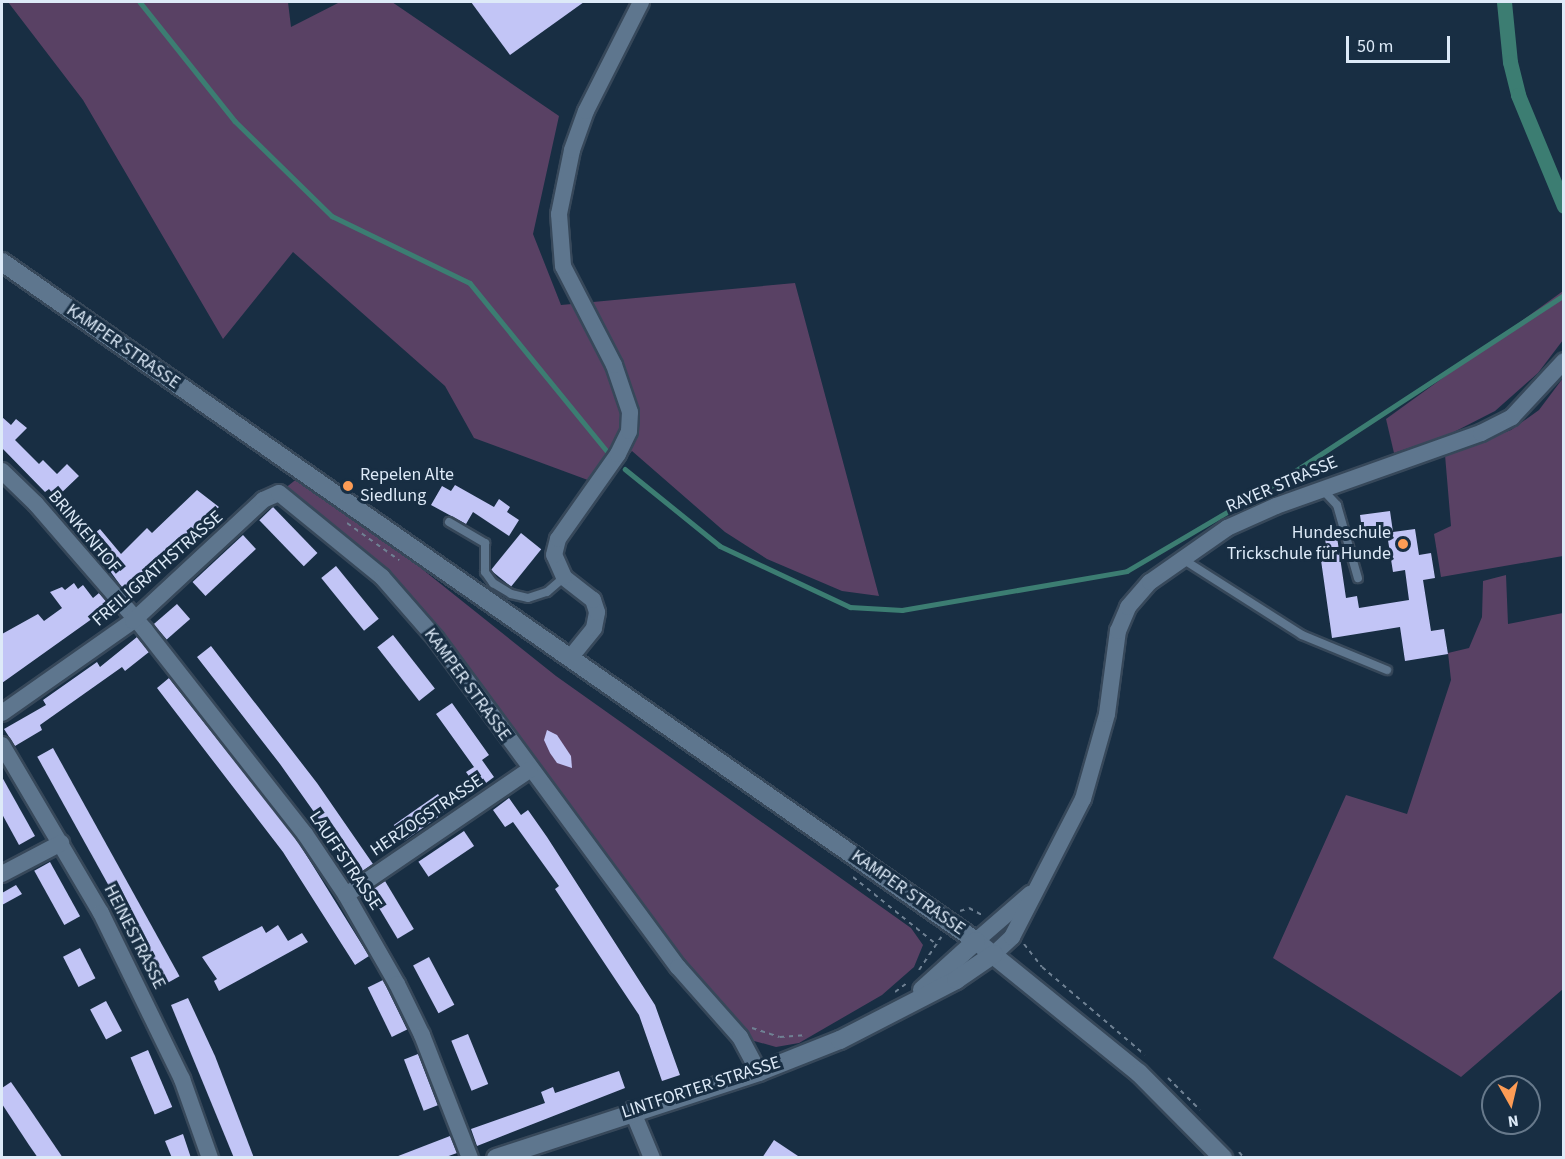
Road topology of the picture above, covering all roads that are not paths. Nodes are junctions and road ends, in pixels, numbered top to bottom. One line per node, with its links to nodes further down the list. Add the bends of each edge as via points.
1 (641, 2): 9 (street, via 586,111 572,150 559,214 563,266 614,365 630,411 629,431 618,454 558,539 554,555)
2 (2, 262): 12 (main road, KAMPER STRASSE)
3 (1563, 361): 5 (street, RAYER STRASSE, via 1512,417)
4 (2, 471): 11 (street, BRINKENHOF, via 36,504)
5 (1321, 488): 8 (street, RAYER STRASSE, via 1227,528); 10 (lane, via 1337,505)
6 (279, 493): 11 (street, FREILIGRATHSTRASSE, via 263,500); 16 (street, KAMPER STRASSE, via 382,577 436,639)
7 (449, 522): 9 (lane, via 485,543 485,572 493,583 511,594 528,598 547,592)
8 (1180, 558): 13 (lane, via 1302,635); 19 (street, RAYER STRASSE, via 1150,582 1128,607 1118,631 1098,753 1071,826)
9 (564, 577): 12 (street, via 593,600 597,612 594,628)
10 (1358, 578)
11 (133, 621): 14 (street, FREILIGRATHSTRASSE); 20 (street, LAUFFSTRASSE, via 219,721)
12 (570, 658): 21 (main road, KAMPER STRASSE)
13 (1387, 670)
14 (2, 713)
15 (2, 745): 17 (street, HEINESTRASSE)
16 (529, 770): 20 (street, HERZOGSTRASSE); 24 (street, KAMPER STRASSE, via 678,967 740,1037)
17 (61, 843): 18 (street); 26 (street, HEINESTRASSE, via 101,913 182,1079)
18 (2, 874)
19 (1035, 890): 21 (street, RAYER STRASSE); 22 (street, RAYER STRASSE, via 1012,937)
20 (346, 895): 27 (street, LAUFFSTRASSE, via 422,1035)
21 (976, 940): 22 (main road, KAMPER STRASSE); 23 (main road, LINTFORTER STRASSE)
22 (994, 954): 23 (main road, LINTFORTER STRASSE, via 956,980); 30 (main road, KAMPER STRASSE, via 1139,1073)
23 (894, 1003): 24 (main road, LINTFORTER STRASSE, via 840,1040)
24 (759, 1072): 25 (main road, LINTFORTER STRASSE)
25 (632, 1110): 28 (main road, LINTFORTER STRASSE); 29 (street)
26 (210, 1158)
27 (470, 1158)
28 (496, 1158)
29 (652, 1158)
30 (1223, 1158)

